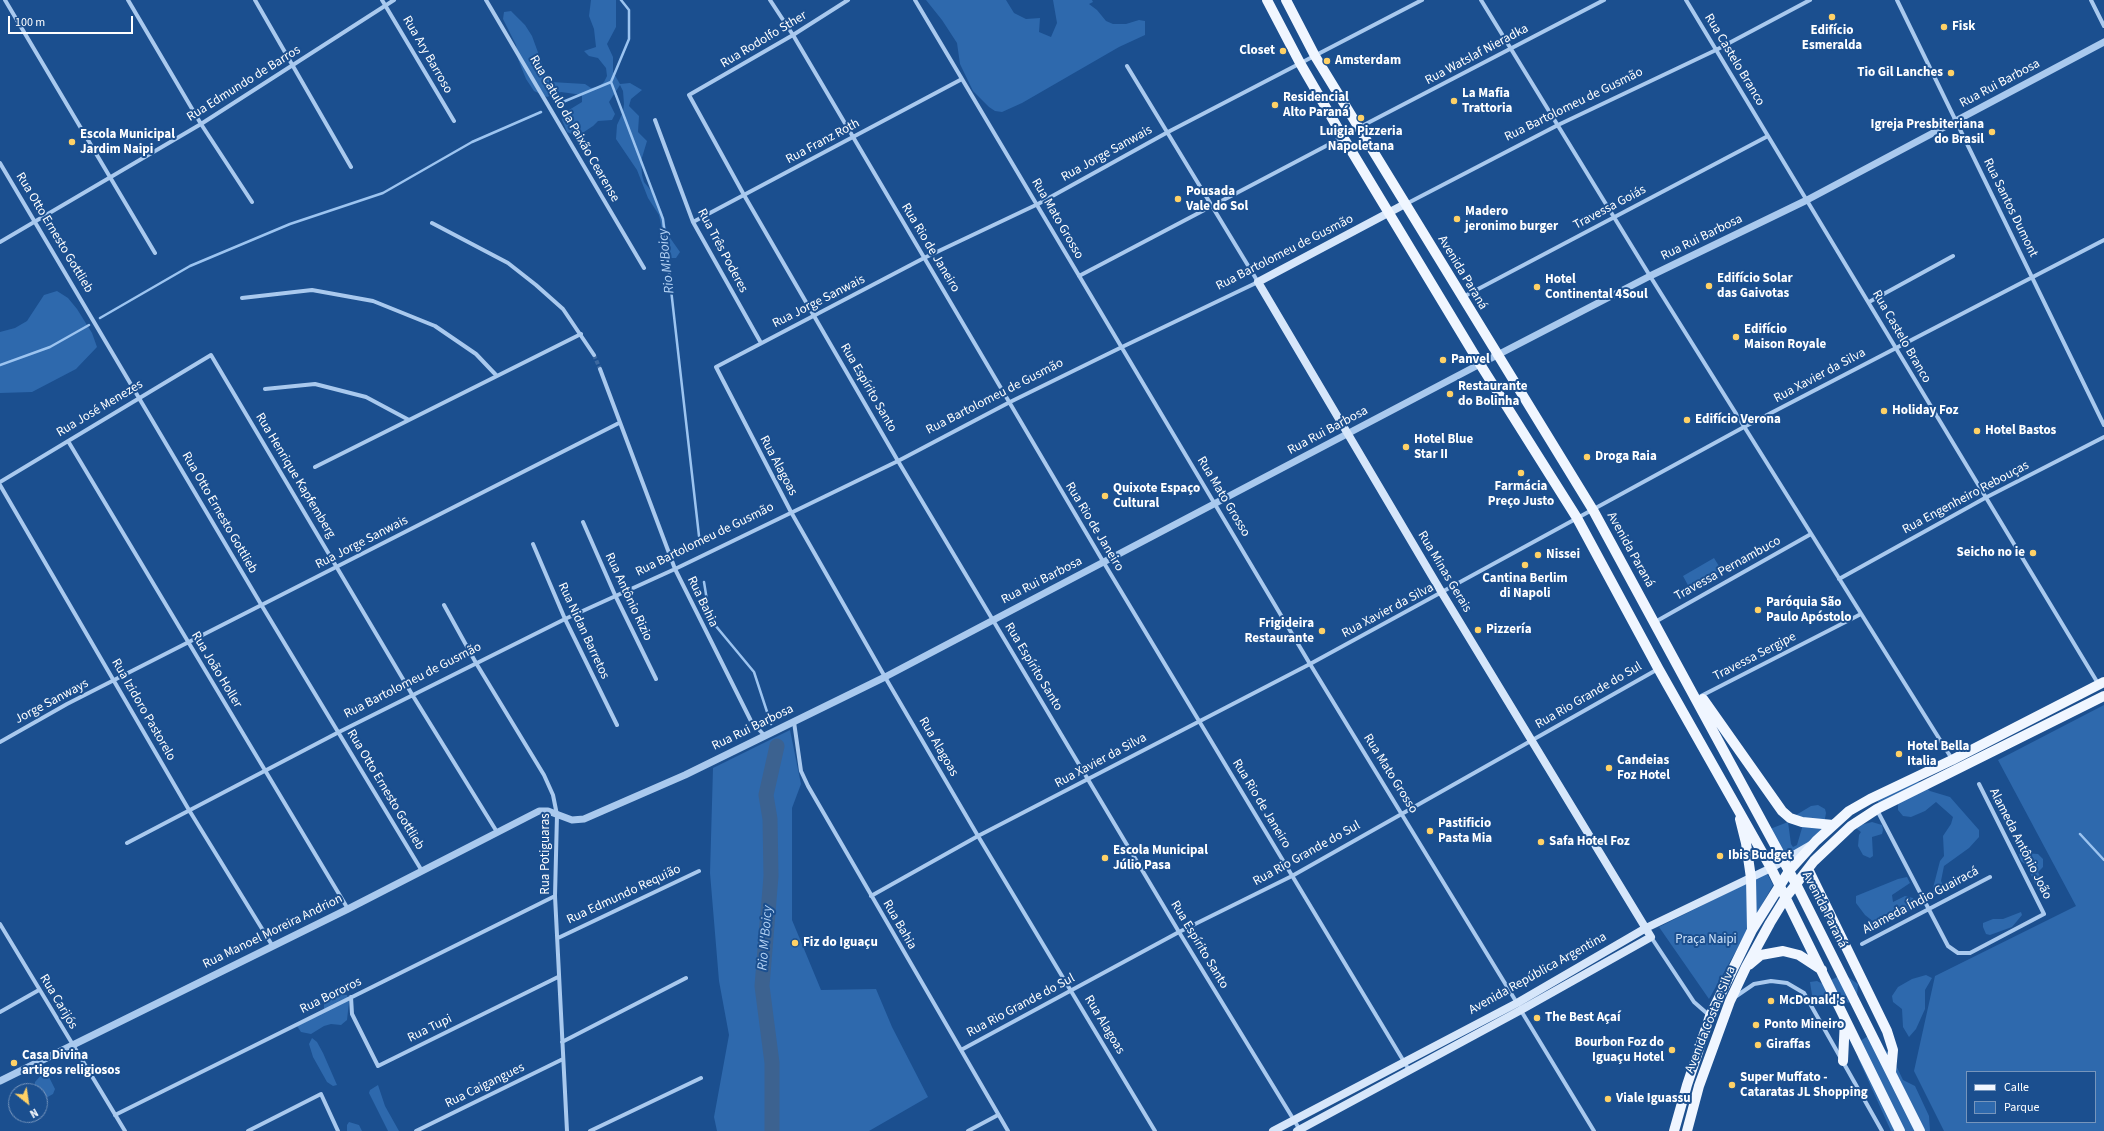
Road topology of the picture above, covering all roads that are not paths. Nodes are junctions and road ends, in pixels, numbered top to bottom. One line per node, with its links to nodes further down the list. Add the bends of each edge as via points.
1 (5, 0): 43 (street)
2 (128, 0): 34 (street)
3 (255, 0): 27 (street)
4 (382, 0): 19 (street, Rua Ary Barroso)
5 (394, 0): 19 (street, Rua Edmundo de Barros)
6 (486, 0): 60 (street, Rua Catulo da Paixão Cearense)
7 (770, 0): 21 (street, Rua Rio de Janeiro)
8 (848, 0): 21 (street, Rua Rodolfo Sther)
9 (915, 0): 29 (street, Rua Mato Grosso)
10 (1267, 0): 26 (main road)
11 (1286, 0): 25 (main road, Avenida Paraná)
12 (1422, 0): 25 (street, Rua Jorge Sanwais)
13 (1481, 0): 23 (street)
14 (1604, 0): 23 (street, Rua Watslaf Nieradka)
15 (1686, 0): 24 (street, Rua Castelo Branco)
16 (1810, 0): 24 (street, Rua Bartolomeu de Gusmão)
17 (1897, 0): 32 (street, Rua Santos Dumont)
18 (2091, 0): 20 (street)
19 (386, 5): 27 (street, Rua Edmundo de Barros); 33 (street, Rua Ary Barroso)
20 (2104, 26)
21 (793, 35): 30 (street, Rua Rodolfo Sther); 40 (street, Rua Rio de Janeiro)
22 (2104, 42): 32 (street, Rua Rui Barbosa)
23 (1511, 49): 35 (street); 36 (street, Rua Watslaf Nieradka)
24 (1716, 50): 35 (street, Rua Bartolomeu de Gusmão); 38 (street, Rua Castelo Branco)
25 (1315, 56): 26 (street, Rua Jorge Sanwais); 36 (main road, Avenida Paraná)
26 (1300, 63): 37 (street, Rua Jorge Sanwais); 39 (main road)
27 (294, 65): 34 (street, Rua Edmundo de Barros); 42 (street)
28 (1127, 66): 37 (street, Rua Minas Gerais)
29 (962, 79): 40 (street, Rua Franz Roth); 47 (street, Rua Mato Grosso)
30 (689, 95): 44 (street, Rua Espírito Santo)
31 (655, 120): 53 (street, Rua Três Poderes)
32 (1956, 120): 45 (street, Rua Rui Barbosa); 63 (street, Rua Santos Dumont)
33 (454, 121)
34 (201, 124): 43 (street, Rua Edmundo de Barros); 46 (street)
35 (1558, 126): 48 (street, Rua Bartolomeu de Gusmão); 51 (street)
36 (1359, 128): 48 (main road, Avenida Paraná)
37 (1168, 132): 47 (street, Rua Jorge Sanwais); 49 (street, Rua Minas Gerais)
38 (1768, 136): 45 (street, Rua Castelo Branco); 51 (street, Travessa Goiás)
39 (1343, 137): 49 (street); 50 (main road)
40 (853, 138): 44 (street, Rua Franz Roth); 59 (street, Rua Rio de Janeiro)
41 (0, 163): 52 (street, Rua Otto Ernesto Gottlieb)
42 (351, 167)
43 (110, 176): 52 (street, Rua Edmundo de Barros); 57 (street)
44 (744, 195): 53 (street, Rua Franz Roth); 68 (street, Rua Espírito Santo)
45 (1807, 200): 62 (street, Rua Rui Barbosa); 67 (street, Rua Castelo Branco)
46 (252, 202)
47 (1038, 204): 59 (street, Rua Jorge Sanwais); 61 (street, Rua Mato Grosso)
48 (1405, 204): 50 (main road, Rua Bartolomeu de Gusmão); 65 (main road, Avenida Paraná)
49 (1211, 206): 61 (street); 64 (street, Rua Minas Gerais)
50 (1390, 212): 64 (main road, Rua Bartolomeu de Gusmão); 76 (main road)
51 (1614, 217): 62 (street); 65 (street, Travessa Goiás)
52 (35, 222): 56 (street, Rua Edmundo de Barros); 81 (street, Rua Otto Ernesto Gottlieb)
53 (693, 222): 70 (street, Rua Três Poderes)
54 (432, 223): 69 (street, via 508,264 562,309)
55 (2104, 240): 63 (street, Rua Xavier da Silva)
56 (0, 242)
57 (155, 253)
58 (1953, 256): 67 (street)
59 (924, 258): 68 (street, Rua Jorge Sanwais); 82 (street, Rua Rio de Janeiro)
60 (644, 268)
61 (1080, 276): 71 (street, Rua Mato Grosso)
62 (1650, 276): 75 (street, Rua Rui Barbosa); 86 (street)
63 (2033, 277): 72 (street, Rua Xavier da Silva); 85 (street, Rua Santos Dumont)
64 (1258, 282): 71 (street, Rua Bartolomeu de Gusmão); 87 (main road, Rua Minas Gerais)
65 (1462, 297): 75 (main road, Avenida Paraná)
66 (242, 298): 79 (street, via 312,290 373,301 435,326 476,354)
67 (1869, 302): 72 (street, Rua Castelo Branco)
68 (815, 315): 70 (street, Rua Jorge Sanwais); 90 (street, Rua Espírito Santo)
69 (581, 334): 74 (street); 79 (street)
70 (761, 343): 77 (street, Rua Jorge Sanwais)
71 (1122, 347): 82 (street, Rua Bartolomeu de Gusmão); 94 (street, Rua Mato Grosso)
72 (1895, 348): 86 (street, Rua Xavier da Silva); 93 (street, Rua Castelo Branco)
73 (211, 355): 81 (street, Rua José Menezes); 102 (street, Rua Henrique Kapfemberg)
74 (594, 355)
75 (1498, 355): 76 (street, Rua Rui Barbosa); 95 (main road, Avenida Paraná)
76 (1480, 364): 87 (street, Rua Rui Barbosa); 97 (main road)
77 (716, 367): 96 (street, Rua Alagoas)
78 (600, 369): 84 (street, Rua Bahia)
79 (496, 375): 83 (street)
80 (265, 389): 83 (street, via 315,384 366,397)
81 (139, 397): 89 (street, Rua José Menezes); 108 (street, Rua Otto Ernesto Gottlieb)
82 (1010, 402): 90 (street, Rua Bartolomeu de Gusmão); 101 (street, Rua Rio de Janeiro)
83 (409, 420): 91 (street)
84 (619, 423): 102 (street, Rua Jorge Sanwais); 103 (street, Rua Bahia)
85 (2104, 425)
86 (1744, 427): 95 (street, Rua Xavier da Silva); 99 (street)
87 (1348, 435): 94 (street, Rua Rui Barbosa); 105 (main road, Rua Minas Gerais)
88 (2104, 437): 93 (street, Rua Engenheiro Rebouças)
89 (68, 440): 92 (street, Rua José Menezes); 113 (street, Rua João Holler)
90 (898, 460): 96 (street, Rua Bartolomeu de Gusmão); 111 (street, Rua Espírito Santo)
91 (315, 467)
92 (0, 483): 120 (street, Rua Izidoro Pastorelo)
93 (1985, 498): 104 (street, Rua Engenheiro Rebouças); 121 (street, Rua Castelo Branco)
94 (1216, 503): 101 (street, Rua Rui Barbosa); 115 (street, Rua Mato Grosso)
95 (1592, 510): 97 (street, Rua Xavier da Silva); 112 (main road, Avenida Paraná)
96 (791, 512): 103 (street, Rua Bartolomeu de Gusmão); 117 (street, Rua Alagoas)
97 (1577, 518): 105 (street, Rua Xavier da Silva); 116 (main road)
98 (584, 522): 106 (street, Rua Antônio Rizio)
99 (1811, 534): 104 (street); 112 (street, Travessa Pernambuco)
100 (532, 544): 110 (street, Rua Nidan Barretos)
101 (1104, 563): 111 (street, Rua Rui Barbosa); 125 (street, Rua Rio de Janeiro)
102 (338, 568): 108 (street, Rua Jorge Sanwais); 122 (street, Rua Henrique Kapfemberg)
103 (675, 569): 106 (street, Rua Bartolomeu de Gusmão); 129 (street, Rua Bahia, via 748,716)
104 (1839, 579): 109 (street)
105 (1442, 593): 115 (street, Rua Xavier da Silva); 130 (main road, Rua Minas Gerais)
106 (615, 595): 110 (street, Rua Bartolomeu de Gusmão); 119 (street, Rua Antônio Rizio)
107 (444, 605): 114 (street, Rua Potiguaras)
108 (262, 606): 113 (street, Rua Jorge Sanwais); 128 (street, Rua Otto Ernesto Gottlieb)
109 (1861, 614): 123 (street, Travessa Sergipe); 132 (street)
110 (565, 619): 114 (street, Rua Bartolomeu de Gusmão); 127 (street, Rua Nidan Barretos)
111 (993, 620): 117 (street, Rua Rui Barbosa); 135 (street, Rua Espírito Santo)
112 (1654, 622): 118 (main road, Avenida Paraná)
113 (188, 643): 120 (street, Rua Jorge Sanwais); 134 (street, Rua João Holler)
114 (476, 663): 122 (street, Rua Bartolomeu de Gusmão); 141 (street, Rua Potiguaras, via 544,775 553,795)
115 (1310, 664): 125 (street, Rua Xavier da Silva); 140 (street, Rua Mato Grosso)
116 (1658, 668): 130 (street, Rua Rio Grande do Sul); 137 (main road)
117 (886, 677): 126 (street, Rua Rui Barbosa); 144 (street, Rua Alagoas)
118 (1686, 678): 123 (main road); 147 (main road, Avenida Paraná)
119 (656, 679)
120 (115, 681): 131 (street, Jorge Sanways, via 66,704); 139 (street, Rua Izidoro Pastorelo)
121 (2101, 684): 132 (main road, Avenida República Argentina)
122 (414, 696): 128 (street, Rua Bartolomeu de Gusmão); 143 (street, Rua Henrique Kapfemberg)
123 (1701, 696): 142 (main road, via 1782,811 1790,818 1802,822)
124 (2104, 696): 133 (main road)
125 (1200, 720): 135 (street, Rua Xavier da Silva); 153 (street, Rua Rio de Janeiro)
126 (794, 722): 129 (street, Rua Rui Barbosa); 159 (street, Rua Bahia, via 801,771)
127 (617, 725)
128 (339, 732): 134 (street, Rua Bartolomeu de Gusmão); 150 (street, Rua Otto Ernesto Gottlieb)
129 (765, 736): 141 (street, Rua Rui Barbosa, via 685,775 584,819 572,820)
130 (1531, 741): 140 (street, Rua Rio Grande do Sul); 164 (main road, Rua Minas Gerais)
131 (0, 742)
132 (1952, 760): 133 (street); 142 (main road, Avenida República Argentina, via 1870,798)
133 (1958, 770): 138 (main road)
134 (265, 771): 139 (street, Rua Bartolomeu de Gusmão); 161 (street, Rua João Holler)
135 (1088, 778): 144 (street, Rua Xavier da Silva); 166 (street, Rua Espírito Santo)
136 (1979, 784): 162 (street, Alameda Antônio João, via 2044,914 1970,953 1958,953 1948,946)
137 (1736, 804): 148 (main road); 155 (main road, via 1746,843)
138 (1877, 809): 149 (main road, via 1851,826); 162 (street)
139 (189, 810): 146 (street, Rua Bartolomeu de Gusmão); 170 (street, Rua Izidoro Pastorelo)
140 (1402, 812): 153 (street, Rua Rio Grande do Sul); 179 (street, Rua Mato Grosso)
141 (557, 816): 143 (street, Rua Manoel Moreira Andrion, via 548,811 539,811); 158 (street, Rua Potiguaras)
142 (1833, 825): 145 (main road, Avenida República Argentina)
143 (497, 832): 150 (street, Rua Manoel Moreira Andrion)
144 (978, 836): 159 (street, Rua Xavier da Silva); 176 (street, Rua Alagoas)
145 (1816, 842): 147 (main road, Avenida República Argentina); 152 (main road, Avenida República Argentina)
146 (127, 843)
147 (1783, 860): 148 (main road, Avenida República Argentina); 152 (main road, Avenida Paraná)
148 (1771, 868): 155 (main road, Avenida República Argentina); 156 (main road)
149 (1808, 868): 157 (main road); 191 (main road, via 1887,1031 1892,1050)
150 (422, 871): 161 (street, Rua Manoel Moreira Andrion)
151 (699, 871): 168 (street, Rua Edmundo Requião)
152 (1789, 871): 156 (main road, Avenida Costa e Silva); 157 (main road, Avenida Paraná)
153 (1292, 876): 166 (street, Rua Rio Grande do Sul); 189 (street, Rua Rio de Janeiro)
154 (1990, 877): 162 (street, Alameda Índio Guairacá)
155 (1751, 878): 164 (main road, Avenida República Argentina); 165 (main road)
156 (1780, 884): 160 (main road); 165 (main road, Avenida Costa e Silva)
157 (1796, 884): 160 (main road, Avenida Costa e Silva); 191 (main road, Avenida Paraná)
158 (555, 896): 168 (street, Rua Potiguaras); 177 (street, Rua Bororos)
159 (871, 896): 186 (street, Rua Bahia)
160 (1786, 897): 171 (main road, Avenida Costa e Silva); 172 (main road)
161 (348, 909): 170 (street, Rua Manoel Moreira Andrion)
162 (1929, 909): 169 (street, Alameda Índio Guairacá)
163 (0, 924): 175 (street, Rua Carijós)
164 (1646, 928): 167 (main road, Rua Minas Gerais); 179 (main road, Avenida República Argentina)
165 (1752, 930): 182 (main road, Avenida Costa e Silva)
166 (1179, 932): 176 (street, Rua Rio Grande do Sul); 196 (street, Rua Espírito Santo)
167 (1651, 936): 180 (main road, Avenida República Argentina); 182 (street, Rua Minas Gerais, via 1694,1002)
168 (558, 938): 173 (street, Rua Potiguaras)
169 (1862, 944)
170 (272, 945): 185 (street, Rua Manoel Moreira Andrion)
171 (1746, 967): 172 (main road, via 1761,955 1783,951 1799,955); 178 (main road, Avenida Costa e Silva)
172 (1823, 971): 183 (main road)
173 (558, 977): 177 (street, Rua Tupi, via 378,1066 352,1014); 184 (street, Rua Potiguaras)
174 (686, 978): 184 (street)
175 (39, 990): 181 (street); 185 (street, Rua Carijós)
176 (1072, 990): 186 (street, Rua Rio Grande do Sul); 206 (street, Rua Alagoas)
177 (351, 997): 195 (street, Rua Bororos)
178 (1730, 1001): 188 (street, via 1754,984 1786,983 1804,993); 210 (main road, Avenida Costa e Silva, via 1699,1086)
179 (1516, 1003): 180 (street, Rua Mato Grosso); 189 (main road, Avenida República Argentina)
180 (1521, 1010): 190 (main road, Avenida República Argentina); 208 (street)
181 (0, 1012)
182 (1710, 1016): 209 (main road, Avenida Costa e Silva)
183 (1845, 1017): 188 (main road); 212 (main road)
184 (562, 1042): 187 (street, Rua Potiguaras)
185 (73, 1046): 193 (street, Rua Manoel Moreira Andrion); 195 (street, Rua Carijós)
186 (960, 1050): 194 (street, Rua Bahia)
187 (563, 1059): 201 (street, Rua Caigangues); 202 (street, Rua Potiguaras)
188 (1843, 1061): 211 (street)
189 (1404, 1062): 190 (street, Rua Rio de Janeiro); 196 (main road, Avenida República Argentina)
190 (1409, 1070): 197 (main road, Avenida República Argentina)
191 (1891, 1072): 213 (main road, Avenida Paraná)
192 (702, 1078): 203 (street)
193 (0, 1081)
194 (998, 1114): 204 (street); 205 (street, Rua Bahia)
195 (115, 1115): 198 (street, Rua Carijós)
196 (1294, 1120): 197 (street, Rua Espírito Santo); 207 (main road, Avenida República Argentina)
197 (1298, 1130)
198 (125, 1131)
199 (248, 1131): 200 (street, via 320,1094)
200 (338, 1131)
201 (416, 1131)
202 (567, 1131)
203 (590, 1131)
204 (968, 1131)
205 (1008, 1131)
206 (1155, 1131)
207 (1273, 1131)
208 (1594, 1131)
209 (1674, 1131)
210 (1687, 1131)
211 (1882, 1131)
212 (1900, 1131)
213 (1920, 1131)

